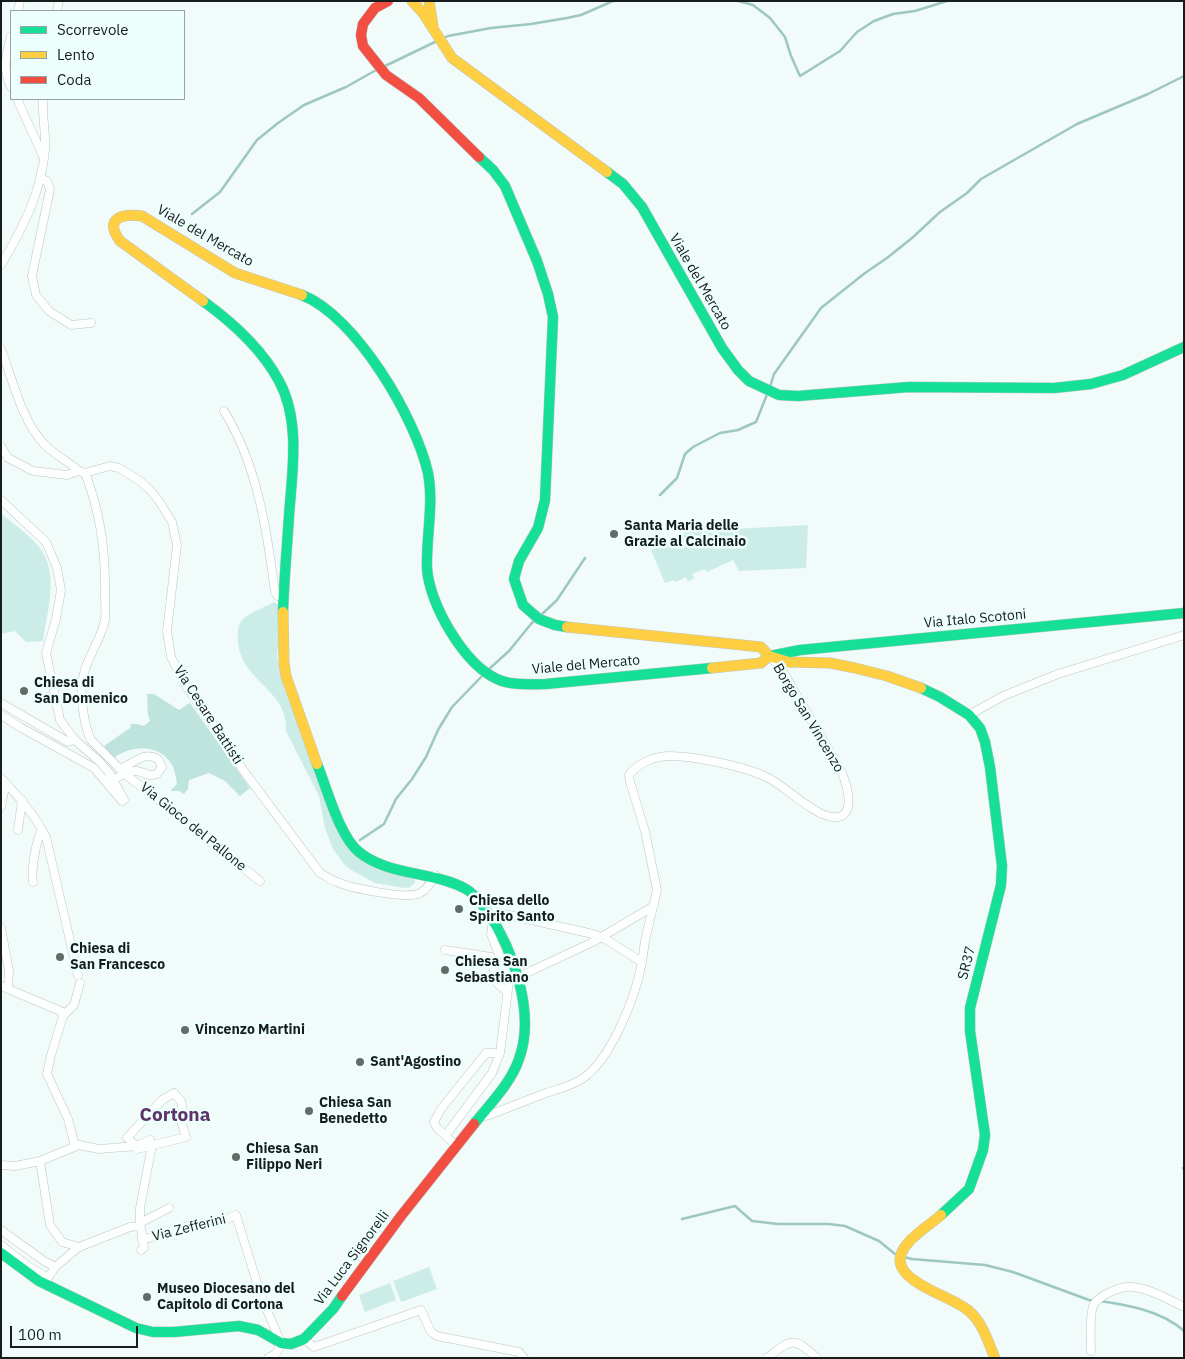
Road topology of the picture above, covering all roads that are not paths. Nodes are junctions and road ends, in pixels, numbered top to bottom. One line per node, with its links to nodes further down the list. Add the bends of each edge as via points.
1 (388, 1): 22 (main road, Viale del Mercato, via 369,14 361,35 363,46 386,75 419,98 493,170 510,196 548,294 553,317 545,500 538,528 514,579 523,605 539,619 555,625 750,646 761,648)
2 (412, 1): 4 (main road, Viale del Mercato, via 423,12)
3 (429, 1): 4 (main road)
4 (435, 34): 13 (main road, Viale del Mercato, via 452,58 466,70 623,184 642,207 722,348 749,381 762,388 779,395 798,396 909,387 1063,387 1091,384 1122,375)
5 (10, 40): 6 (street, via 5,60)
6 (10, 85)
7 (17, 100): 9 (street)
8 (43, 100): 9 (street)
9 (44, 157): 10 (street)
10 (40, 178): 11 (street, via 24,226); 12 (street, via 47,181 50,189 32,276 36,295 49,311 71,325)
11 (1, 265)
12 (91, 323)
13 (1184, 347)
14 (1, 349): 17 (street, via 26,417 35,432 59,456)
15 (224, 410): 19 (street, via 237,431 255,484 275,592)
16 (1, 446): 17 (street, Via Cesare Battisti, via 8,458 33,471 67,475)
17 (82, 472): 27 (street, Via Gioco del Pallone, via 97,507 106,584 105,620 82,677 82,694 91,740); 34 (street, Via Cesare Battisti, via 110,466 119,468 150,490 166,511 177,545 167,631 171,657 186,686 246,774 320,873 338,883 363,890 411,895 425,890)
18 (1, 500): 26 (street, via 46,542 57,568 61,590 46,653 60,720)
19 (284, 597): 22 (main road, Viale del Mercato, via 292,442 286,396 280,381 234,326 120,241 113,227 116,220 124,215 142,216 234,272 294,292 316,303 339,320 366,352 416,437 428,474 431,500 429,588 462,649 487,674 517,684 546,684 761,663); 34 (main road, Viale del Mercato, via 284,661 289,686 348,836 358,851 375,862)
20 (1184, 613): 22 (main road, Via Italo Scotoni, via 800,650)
21 (1184, 635): 25 (street, via 1058,674 1003,696)
22 (769, 656): 25 (main road, SR37, via 789,662 830,663 887,676 940,697); 37 (street, Borgo San Vincenzo, via 782,670 842,771 848,810 831,818 750,770 668,756 648,760 629,775 654,874 657,890)
23 (1, 703): 26 (street, via 68,742)
24 (1, 715): 28 (street, via 94,768 122,801)
25 (970, 715): 74 (main road, SR37, via 985,742 1002,866 997,903 970,1008 970,1031 985,1135 969,1189 908,1243 901,1265 915,1282 971,1312 980,1323)
26 (74, 740): 28 (street)
27 (123, 771): 28 (street); 35 (street, Via Gioco del Pallone)
28 (112, 777)
29 (1, 779): 30 (street); 31 (street, via 4,791)
30 (22, 800): 32 (street); 33 (street)
31 (1, 807)
32 (18, 830)
33 (42, 830): 36 (street, via 31,871); 47 (street, via 51,854 79,979 74,1004)
34 (435, 875): 38 (main road, Viale del Mercato, via 466,888)
35 (260, 881)
36 (33, 882)
37 (654, 906): 41 (street); 43 (street, Borgo San Vincenzo)
38 (487, 910): 39 (main road, Viale del Mercato); 41 (street)
39 (494, 920): 44 (main road, Viale del Mercato); 46 (street, via 491,934 509,981)
40 (1, 928): 45 (street, via 10,971)
41 (601, 937): 43 (street); 44 (street)
42 (445, 950): 46 (street, via 491,957 497,983)
43 (642, 962): 49 (street, Borgo San Vincenzo, via 624,1019 598,1064 589,1073 575,1083)
44 (518, 977): 49 (main road, Viale del Mercato, via 524,1031 522,1052 508,1082)
45 (5, 987): 47 (street)
46 (507, 992): 48 (street)
47 (65, 1013): 52 (street, via 47,1074 68,1119)
48 (500, 1053): 50 (street, via 492,1073); 50 (street, via 486,1053 441,1109 434,1122)
49 (478, 1118): 54 (main road, Viale del Mercato)
50 (446, 1135): 54 (street)
51 (152, 1145): 53 (street, via 150,1140); 53 (street, via 186,1137 180,1118 184,1117 181,1101 174,1093 162,1100 127,1138); 58 (street)
52 (75, 1146): 53 (street, via 99,1149); 55 (street)
53 (137, 1146)
54 (456, 1146): 67 (main road, Via Luca Signorelli, via 333,1310)
55 (40, 1161): 56 (street); 62 (street, via 50,1225 62,1242)
56 (1, 1165)
57 (169, 1208): 58 (street)
58 (140, 1225): 60 (street); 62 (street)
59 (1, 1230): 65 (street)
60 (142, 1240): 63 (street, via 144,1248); 68 (street, Via Zefferini, via 188,1226 220,1222 236,1215 266,1308)
61 (1, 1245): 65 (street, via 48,1278)
62 (79, 1247): 65 (street)
63 (141, 1250)
64 (1, 1252): 68 (main road, via 39,1281 136,1328 174,1332 239,1326 258,1330)
65 (55, 1267)
66 (1184, 1307): 69 (street, via 1131,1286 1107,1293 1094,1304)
67 (304, 1339): 68 (main road, via 291,1344); 71 (street, via 314,1347 421,1310 431,1332 437,1336 519,1352)
68 (281, 1343): 70 (street, via 276,1354)
69 (1091, 1351)
70 (268, 1358)
71 (524, 1358)
72 (767, 1358): 73 (street, via 787,1343 800,1343)
73 (817, 1358)
74 (996, 1358)

